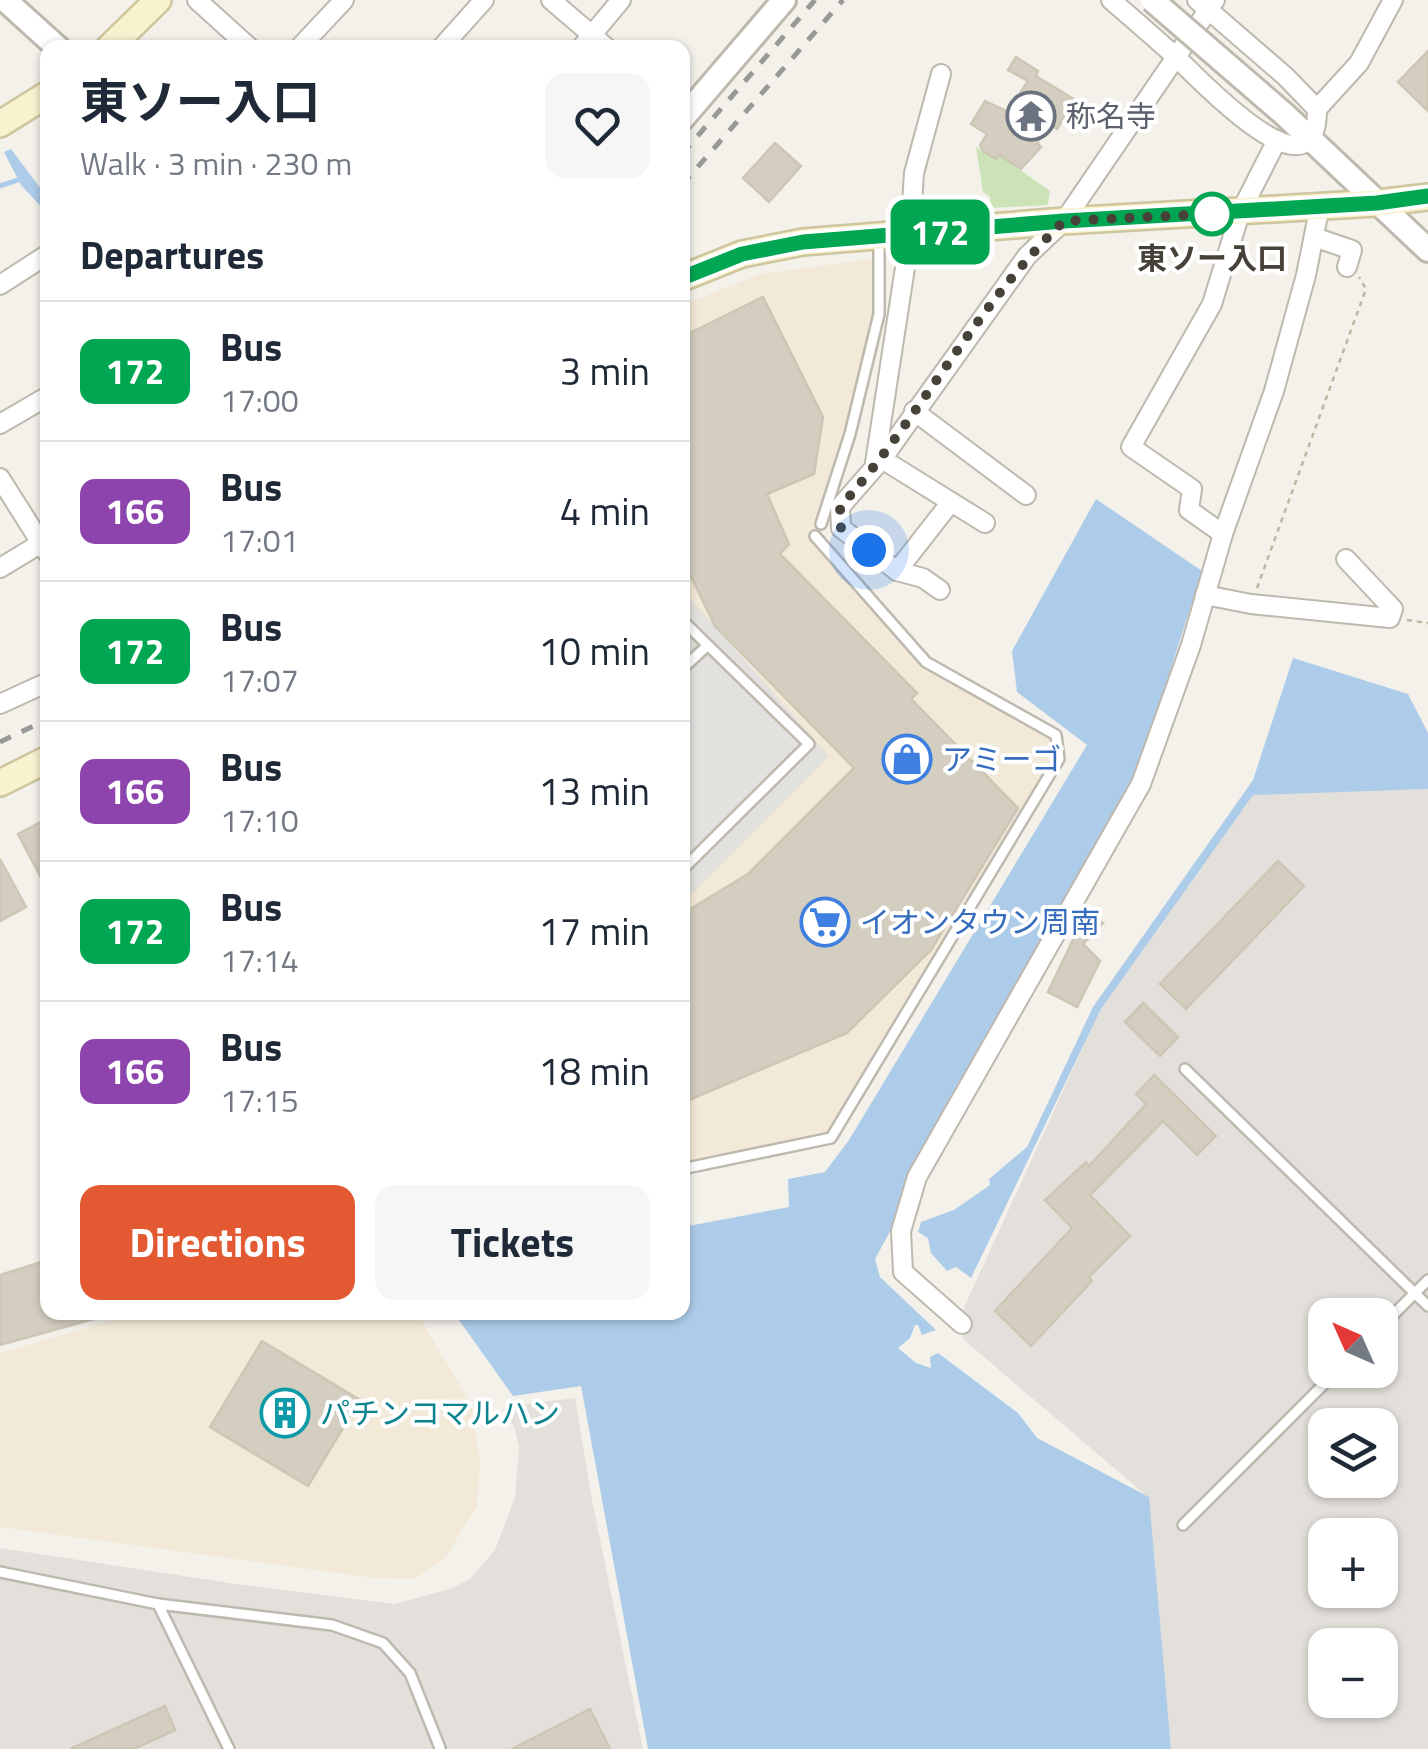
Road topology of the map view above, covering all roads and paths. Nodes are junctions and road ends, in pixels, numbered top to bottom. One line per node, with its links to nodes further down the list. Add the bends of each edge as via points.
1 (5, 0): 13 (street)
2 (158, 0): 14 (main road)
3 (197, 0): 15 (street)
4 (344, 0): 16 (street)
5 (484, 0): 17 (street)
6 (551, 0): 18 (street)
7 (621, 0): 19 (street)
8 (784, 0): 23 (street)
9 (1111, 0): 20 (street)
10 (1152, 0): 27 (street, bridge)
11 (1393, 0): 24 (street, via 1358,63)
12 (1207, 3): 20 (street); 24 (street)
13 (49, 40)
14 (117, 40)
15 (241, 40)
16 (306, 40)
17 (447, 40)
18 (585, 40)
19 (587, 40)
20 (1177, 58): 26 (street, via 1247,124); 32 (street)
21 (941, 74): 33 (street, via 914,172)
22 (40, 99): 25 (main road)
23 (690, 108)
24 (1317, 109): 27 (street)
25 (0, 124)
26 (1277, 140): 27 (street); 31 (street)
27 (1308, 140): 29 (street)
28 (1428, 196): 29 (main road)
29 (1377, 203): 30 (main road); 36 (street)
30 (1320, 206): 31 (main road); 35 (street)
31 (1240, 213): 32 (main road); 50 (street, via 1212,304 1131,446 1192,489 1189,510)
32 (1064, 221): 33 (main road); 42 (street, via 1027,256)
33 (910, 234): 34 (main road); 44 (street)
34 (879, 236): 39 (main road, via 757,251); 49 (lane, via 879,314)
35 (1314, 237): 38 (street, via 1352,250); 50 (street, via 1274,391)
36 (1428, 250)
37 (40, 259): 40 (street)
38 (1347, 267): 59 (path, via 1366,289)
39 (690, 275)
40 (0, 284)
41 (40, 401): 43 (street)
42 (914, 411): 44 (street); 46 (street)
43 (0, 424)
44 (878, 464): 47 (street); 56 (street, via 840,507 841,528)
45 (0, 478): 52 (street)
46 (1026, 495)
47 (951, 502): 48 (street); 56 (street)
48 (985, 523)
49 (821, 524)
50 (1223, 534): 58 (street)
51 (814, 536): 71 (lane, via 926,662 1056,735 1060,759 831,1138)
52 (40, 538)
53 (40, 548): 55 (street)
54 (1346, 558): 60 (street, via 1393,609)
55 (0, 568)
56 (897, 571): 57 (street)
57 (940, 590)
58 (1206, 595): 59 (street); 76 (street, via 1140,784 918,1177 901,1231 903,1272)
59 (1251, 604): 60 (street)
60 (1390, 618): 61 (path)
61 (1428, 623)
62 (690, 628): 63 (lane)
63 (707, 646): 64 (lane); 69 (lane, via 809,744)
64 (690, 662)
65 (40, 686): 66 (street)
66 (0, 704)
67 (40, 763): 68 (main road)
68 (0, 783)
69 (690, 862)
70 (1185, 1069): 73 (lane)
71 (690, 1167)
72 (1428, 1280): 73 (lane)
73 (1415, 1294): 74 (lane); 75 (lane)
74 (1428, 1306)
75 (1398, 1311)
76 (962, 1324)
77 (1320, 1388): 78 (lane)
78 (1184, 1525)
79 (0, 1572): 80 (lane)
80 (158, 1604): 81 (lane, via 332,1625 382,1643 410,1674); 82 (lane)
81 (440, 1748)
82 (229, 1749)

